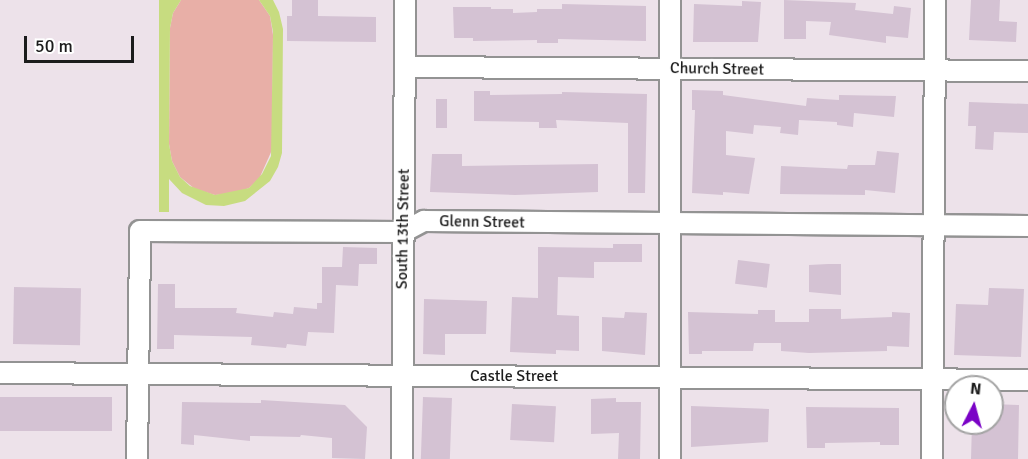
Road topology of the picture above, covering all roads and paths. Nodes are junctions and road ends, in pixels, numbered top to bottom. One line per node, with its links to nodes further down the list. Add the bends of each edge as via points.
1 (405, 0): 4 (street, South 13th Street)
2 (670, 0): 5 (street)
3 (935, 0): 6 (street)
4 (405, 67): 5 (street, Church Street); 11 (street, South 13th Street)
5 (670, 68): 6 (street, Church Street); 8 (street)
6 (935, 71): 7 (street, Church Street); 9 (street)
7 (1028, 71)
8 (669, 224): 9 (street, Glenn Street); 11 (street, Glenn Street, via 424,221); 15 (street)
9 (934, 225): 10 (street, Glenn Street); 16 (street)
10 (1028, 226)
11 (403, 232): 13 (street, Glenn Street, via 140,231); 14 (street, South 13th Street)
12 (0, 373): 13 (street, Castle Street)
13 (137, 374): 14 (street, Castle Street); 18 (street, Glenn Street)
14 (402, 376): 15 (street, Castle Street); 19 (street, South 13th Street)
15 (670, 377): 16 (street, Castle Street); 20 (street)
16 (932, 379): 17 (street, Castle Street); 21 (street)
17 (1028, 380)
18 (137, 459)
19 (402, 459)
20 (670, 459)
21 (932, 459)

